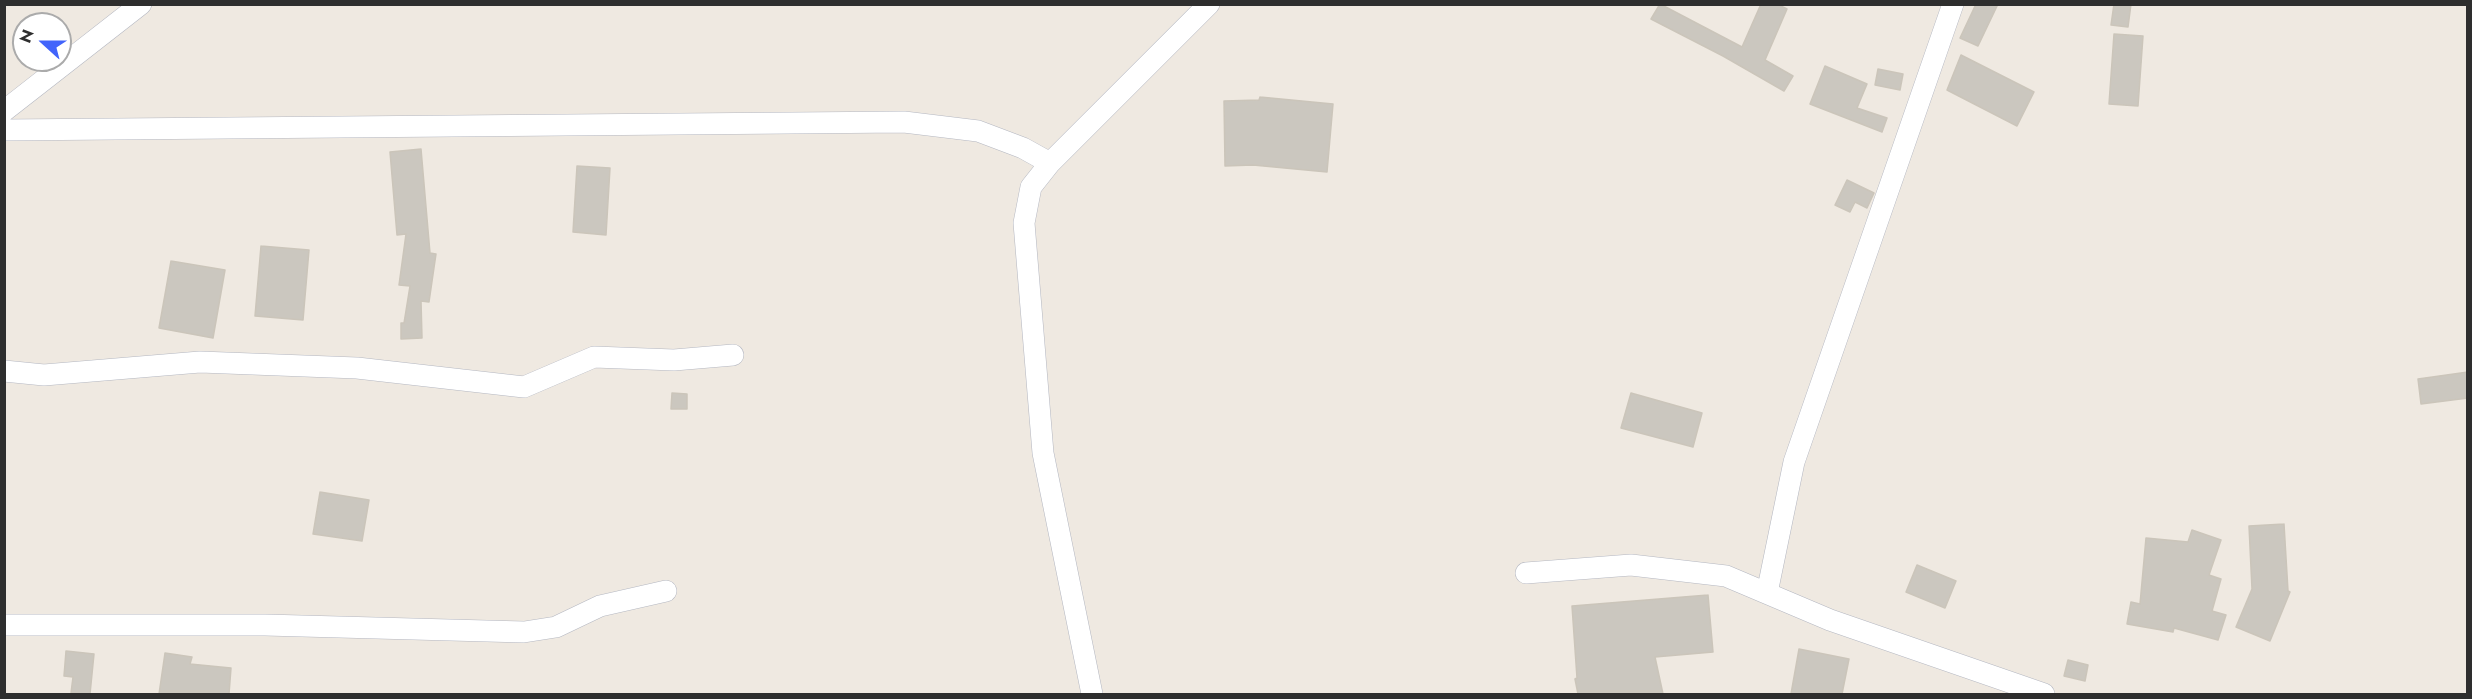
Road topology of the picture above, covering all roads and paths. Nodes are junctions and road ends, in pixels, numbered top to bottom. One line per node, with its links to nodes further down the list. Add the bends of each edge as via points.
1 (141, 4): 4 (street)
2 (1209, 4): 6 (street)
3 (1953, 4): 11 (street, via 1794,462)
4 (4, 111)
5 (4, 130): 6 (street, via 904,122 978,131)
6 (1050, 163): 13 (street, via 1031,187 1024,223 1043,453)
7 (733, 355): 8 (street, via 674,360 594,357 524,387 357,368 200,362 44,375)
8 (4, 371)
9 (1526, 573): 11 (street, via 1631,565 1726,576)
10 (666, 591): 12 (street, via 600,606 556,627 524,632 265,625)
11 (1767, 593): 14 (street, via 1830,620)
12 (4, 625)
13 (1092, 694)
14 (2044, 694)

